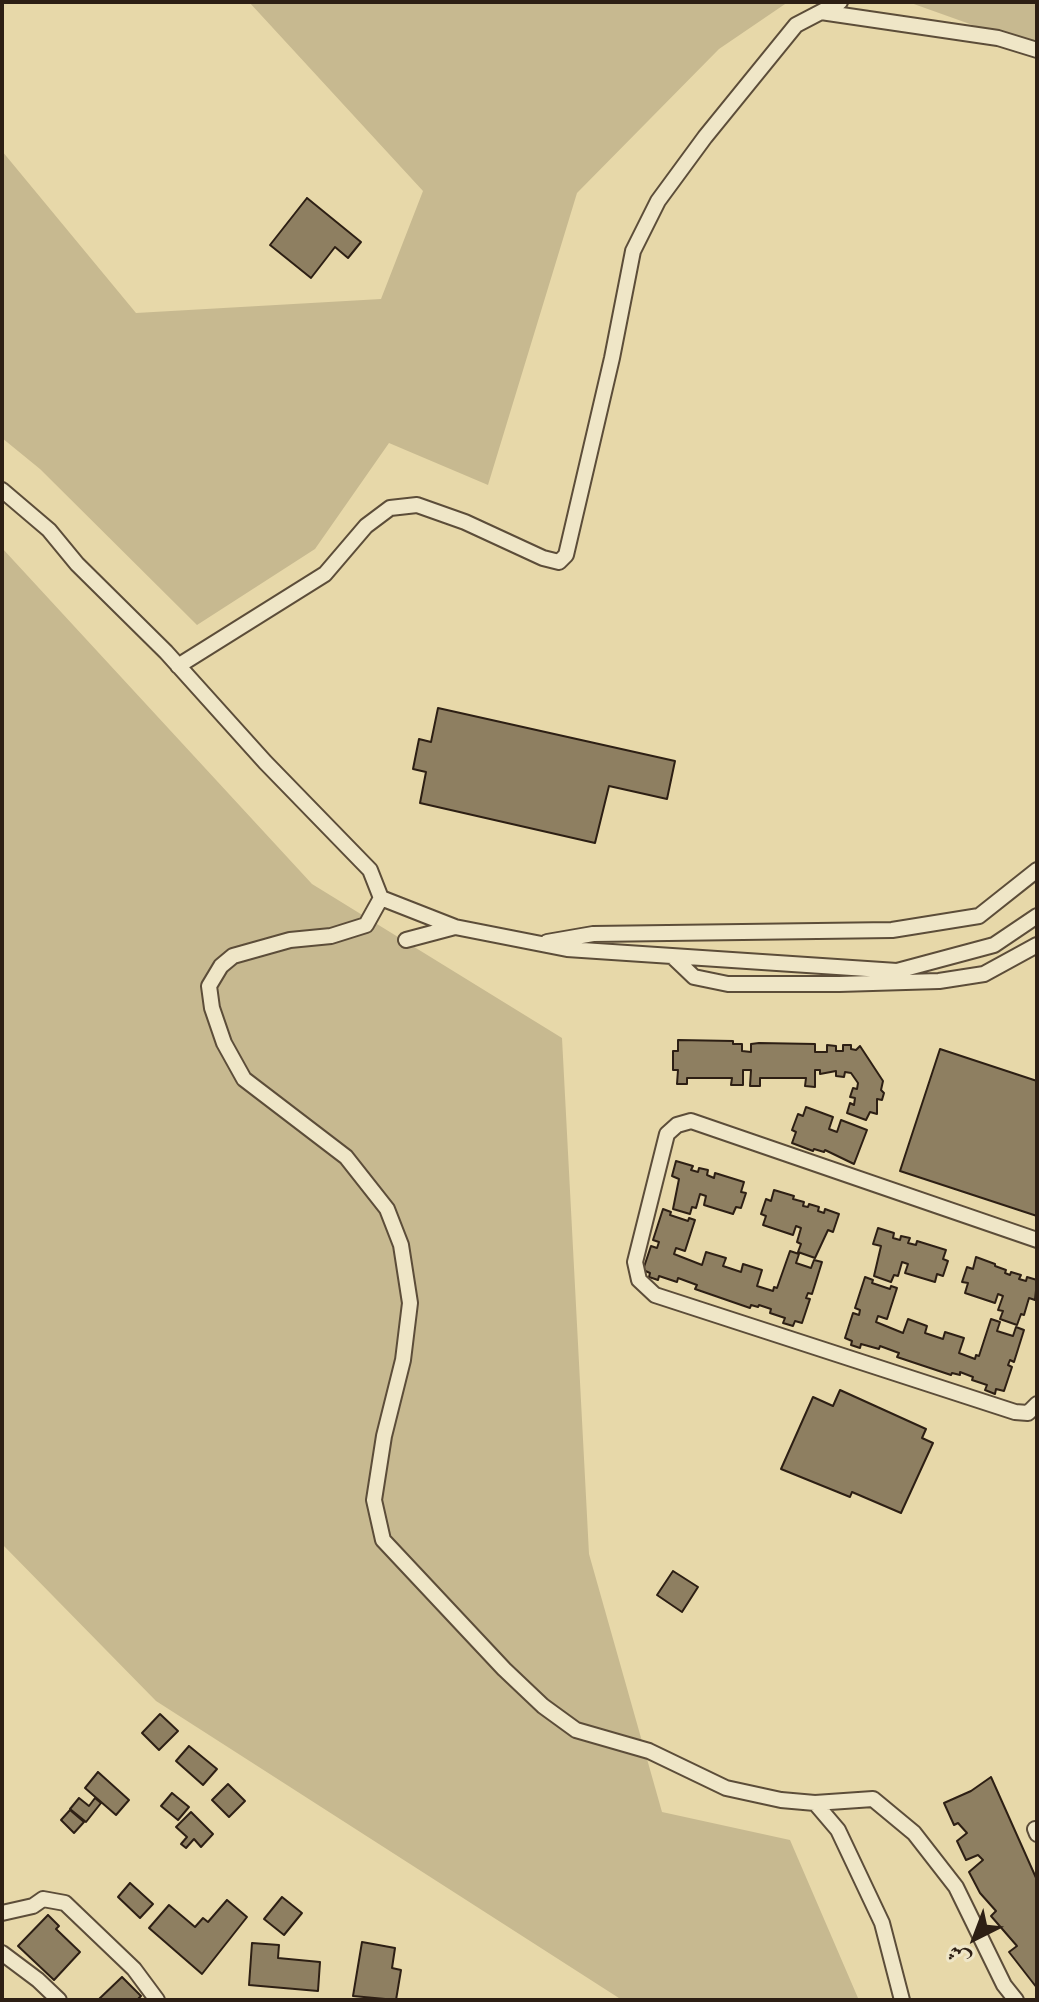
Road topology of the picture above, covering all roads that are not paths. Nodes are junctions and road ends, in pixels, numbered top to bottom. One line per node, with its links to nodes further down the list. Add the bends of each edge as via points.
1 (840, 2): 2 (street)
2 (821, 12): 3 (street, via 998,38); 5 (street, via 796,25 705,137 658,201 633,251 566,555 559,562 543,558 417,505 390,508 366,526 325,574)
3 (1037, 50)
4 (2, 490): 5 (street, via 49,530)
5 (178, 666): 7 (street, via 370,870)
6 (1037, 870): 11 (street, via 979,916 892,930 593,934)
7 (381, 898): 9 (street); 16 (street, via 366,925 233,956 209,986 224,1043 244,1079 346,1157 387,1209 401,1245 410,1303 374,1500 383,1540 504,1669 576,1730 649,1751 726,1788)
8 (1037, 916): 13 (street, via 994,945 897,971)
9 (455, 927): 10 (street); 11 (street)
10 (406, 940)
11 (538, 943): 13 (street)
12 (1037, 945): 13 (street, via 984,974 853,984 728,984 694,977)
13 (672, 956)
14 (1037, 1240): 15 (street, via 691,1121 667,1134 635,1262 639,1280 655,1295 1015,1412 1028,1413)
15 (1037, 1404)
16 (815, 1803): 21 (street, via 838,1830 882,1923); 22 (street, via 873,1799 914,1833 956,1887)
17 (2, 1913): 20 (street, via 43,1899 65,1903 134,1969)
18 (2, 1953): 19 (street)
19 (59, 2000)
20 (157, 2000)
21 (902, 2000)
22 (1016, 2000)

